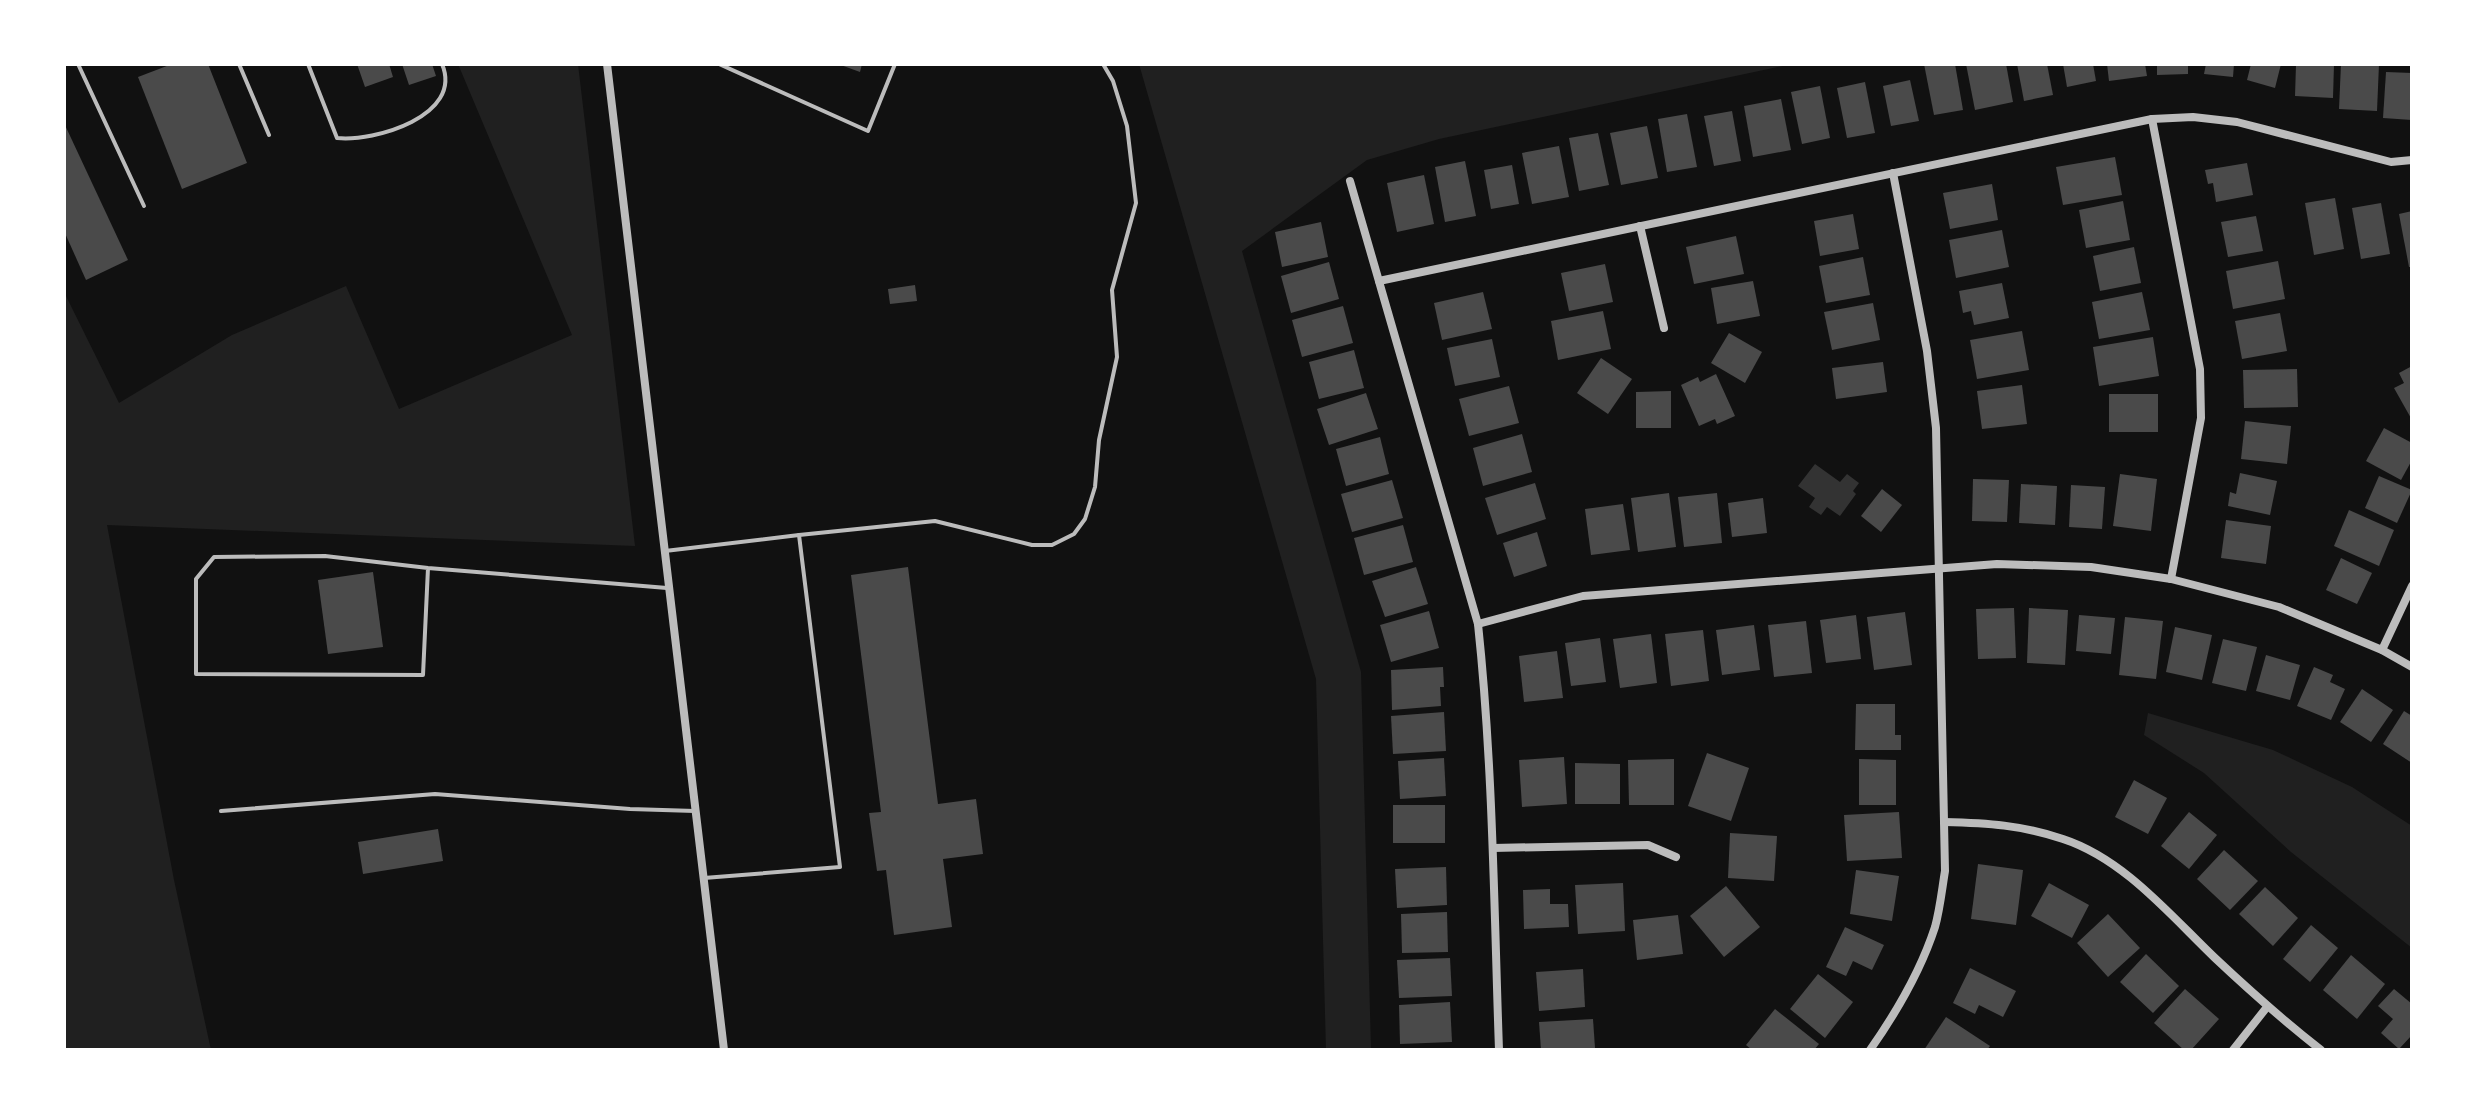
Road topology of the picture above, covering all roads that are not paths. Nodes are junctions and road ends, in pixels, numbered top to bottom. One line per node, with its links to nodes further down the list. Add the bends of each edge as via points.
1 (78, 64): 14 (lane)
2 (239, 64): 10 (lane)
3 (308, 64): 4 (lane, via 337,138 348,139 371,137 418,118 445,88)
4 (442, 64)
5 (607, 64): 19 (street)
6 (719, 64): 7 (lane, via 868,131)
7 (895, 64)
8 (1103, 64): 18 (lane, via 1127,126 1136,203 1112,290 1117,357 1085,519 1074,534 1052,545 1032,545 935,521)
9 (2152, 119): 11 (street, via 2237,122 2391,162); 12 (street); 22 (street, via 2200,369 2201,418)
10 (269, 135)
11 (2412, 160)
12 (1893, 173): 15 (street); 21 (street, via 1935,412)
13 (1350, 181): 16 (street)
14 (144, 206)
15 (1640, 226): 16 (street); 17 (street)
16 (1379, 281): 25 (street)
17 (1664, 328)
18 (799, 535): 19 (lane); 33 (lane, via 840,867)
19 (665, 551): 24 (street)
20 (428, 568): 20 (lane, via 325,556 214,557 196,579 196,674 423,675); 24 (lane)
21 (1940, 568): 22 (street, via 2091,567); 25 (street, via 1583,596); 30 (street)
22 (2171, 579): 26 (street, via 2279,607)
23 (2412, 586): 26 (street)
24 (670, 588): 29 (street)
25 (1478, 624): 31 (street)
26 (2382, 650): 27 (street)
27 (2412, 667)
28 (221, 811): 29 (lane, via 435,794)
29 (697, 811): 33 (street)
30 (1944, 822): 34 (street, via 2003,823 2065,839 2107,859); 37 (street, via 1945,871 1935,927 1911,982)
31 (1493, 848): 32 (street, via 1648,845); 36 (street)
32 (1676, 857)
33 (704, 878): 35 (street)
34 (2267, 1007): 38 (street); 39 (street)
35 (724, 1050)
36 (1499, 1050)
37 (1870, 1050)
38 (2233, 1050)
39 (2321, 1050)

